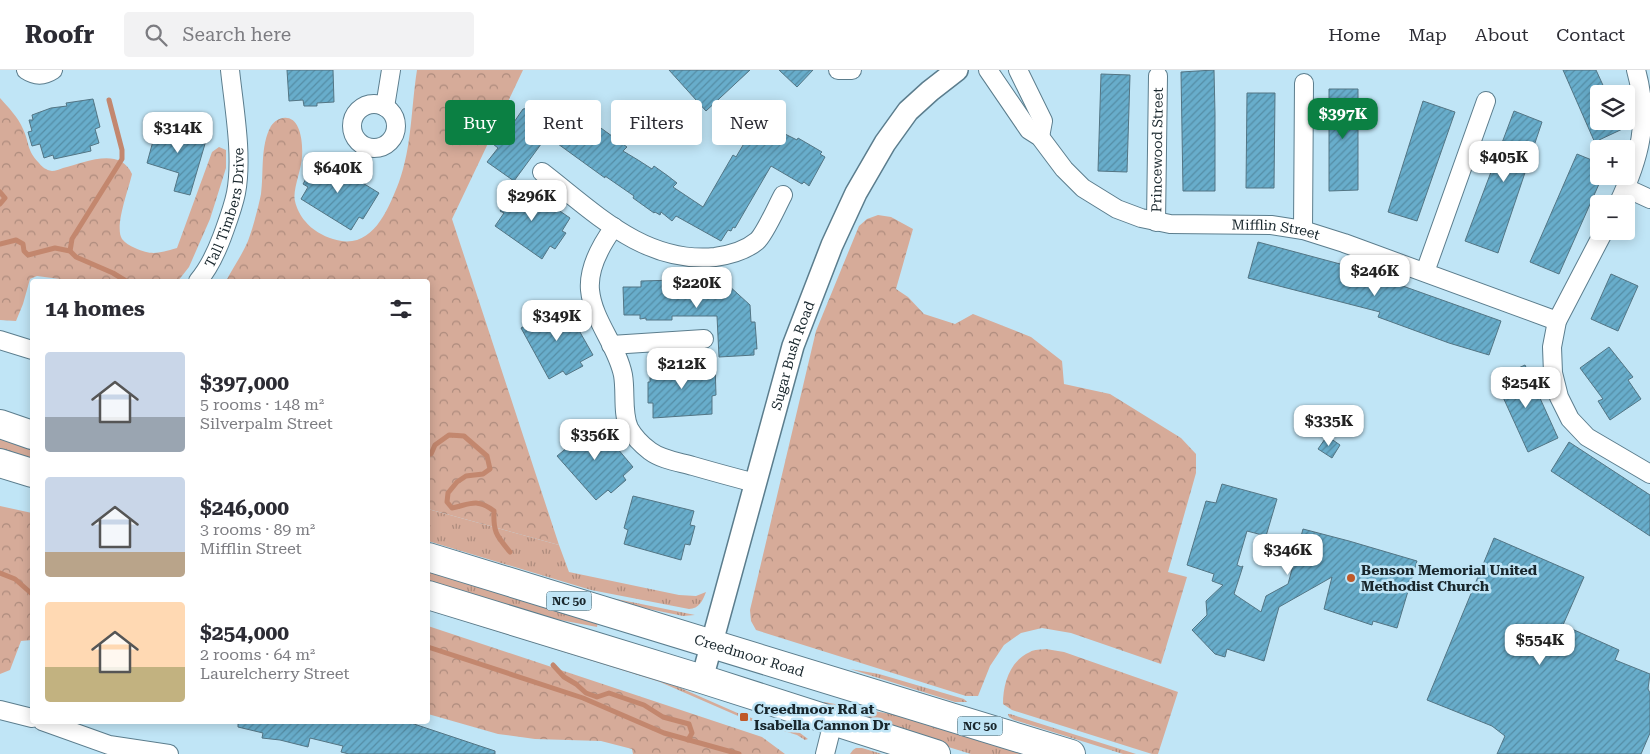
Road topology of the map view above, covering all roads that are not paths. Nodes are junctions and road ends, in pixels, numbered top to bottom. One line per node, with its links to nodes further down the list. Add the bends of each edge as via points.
1 (26, 70): 2 (street, via 39,75)
2 (53, 70)
3 (230, 70): 26 (street, Tall Timbers Drive, via 237,132 236,192 217,248)
4 (392, 70): 14 (street)
5 (838, 70): 6 (street)
6 (852, 70)
7 (957, 70): 37 (street, Sugar Bush Road, via 908,111 885,143 846,212 793,346)
8 (988, 70): 15 (street, Mifflin Street, via 1029,130)
9 (1018, 70): 15 (street, via 1043,121)
10 (1636, 70): 17 (street, via 1644,114 1635,166)
11 (1158, 76): 21 (street, Princewood Street)
12 (1304, 83): 23 (street)
13 (1486, 101): 25 (street)
14 (386, 107)
15 (1040, 137): 21 (street, Mifflin Street, via 1083,188 1117,209)
16 (542, 172): 22 (street)
17 (1626, 188): 19 (street); 20 (street)
18 (783, 195): 22 (street, via 759,240 726,256 674,255 641,244)
19 (1622, 195)
20 (1650, 200)
21 (1156, 222): 23 (street, Mifflin Street, via 1271,225)
22 (614, 227): 30 (street, via 597,255 590,290 595,312)
23 (1303, 230): 25 (street, Mifflin Street)
24 (1599, 240): 27 (street)
25 (1425, 272): 27 (street, Mifflin Street)
26 (200, 279)
27 (1557, 321): 36 (street, via 1552,347 1553,373 1559,397 1570,420 1587,437)
28 (704, 339): 30 (street)
29 (0, 340): 31 (street)
30 (611, 345): 37 (street, via 623,376 629,428 639,441 666,459)
31 (30, 349)
32 (0, 424): 33 (main road)
33 (30, 434)
34 (0, 462): 35 (main road)
35 (30, 472)
36 (1650, 474)
37 (756, 483): 40 (street, Sugar Bush Road)
38 (430, 559): 40 (main road, Creedmoor Road / NC 50)
39 (430, 596): 41 (main road, NC 50)
40 (711, 644): 41 (street, Sugar Bush Road); 49 (main road, Creedmoor Road / NC 50)
41 (702, 679): 44 (main road, NC 50)
42 (0, 710): 43 (street)
43 (30, 718)
44 (833, 722): 47 (street); 48 (main road, NC 50)
45 (50, 724): 46 (street, via 109,745)
46 (169, 754)
47 (825, 754)
48 (936, 754)
49 (1070, 754)

